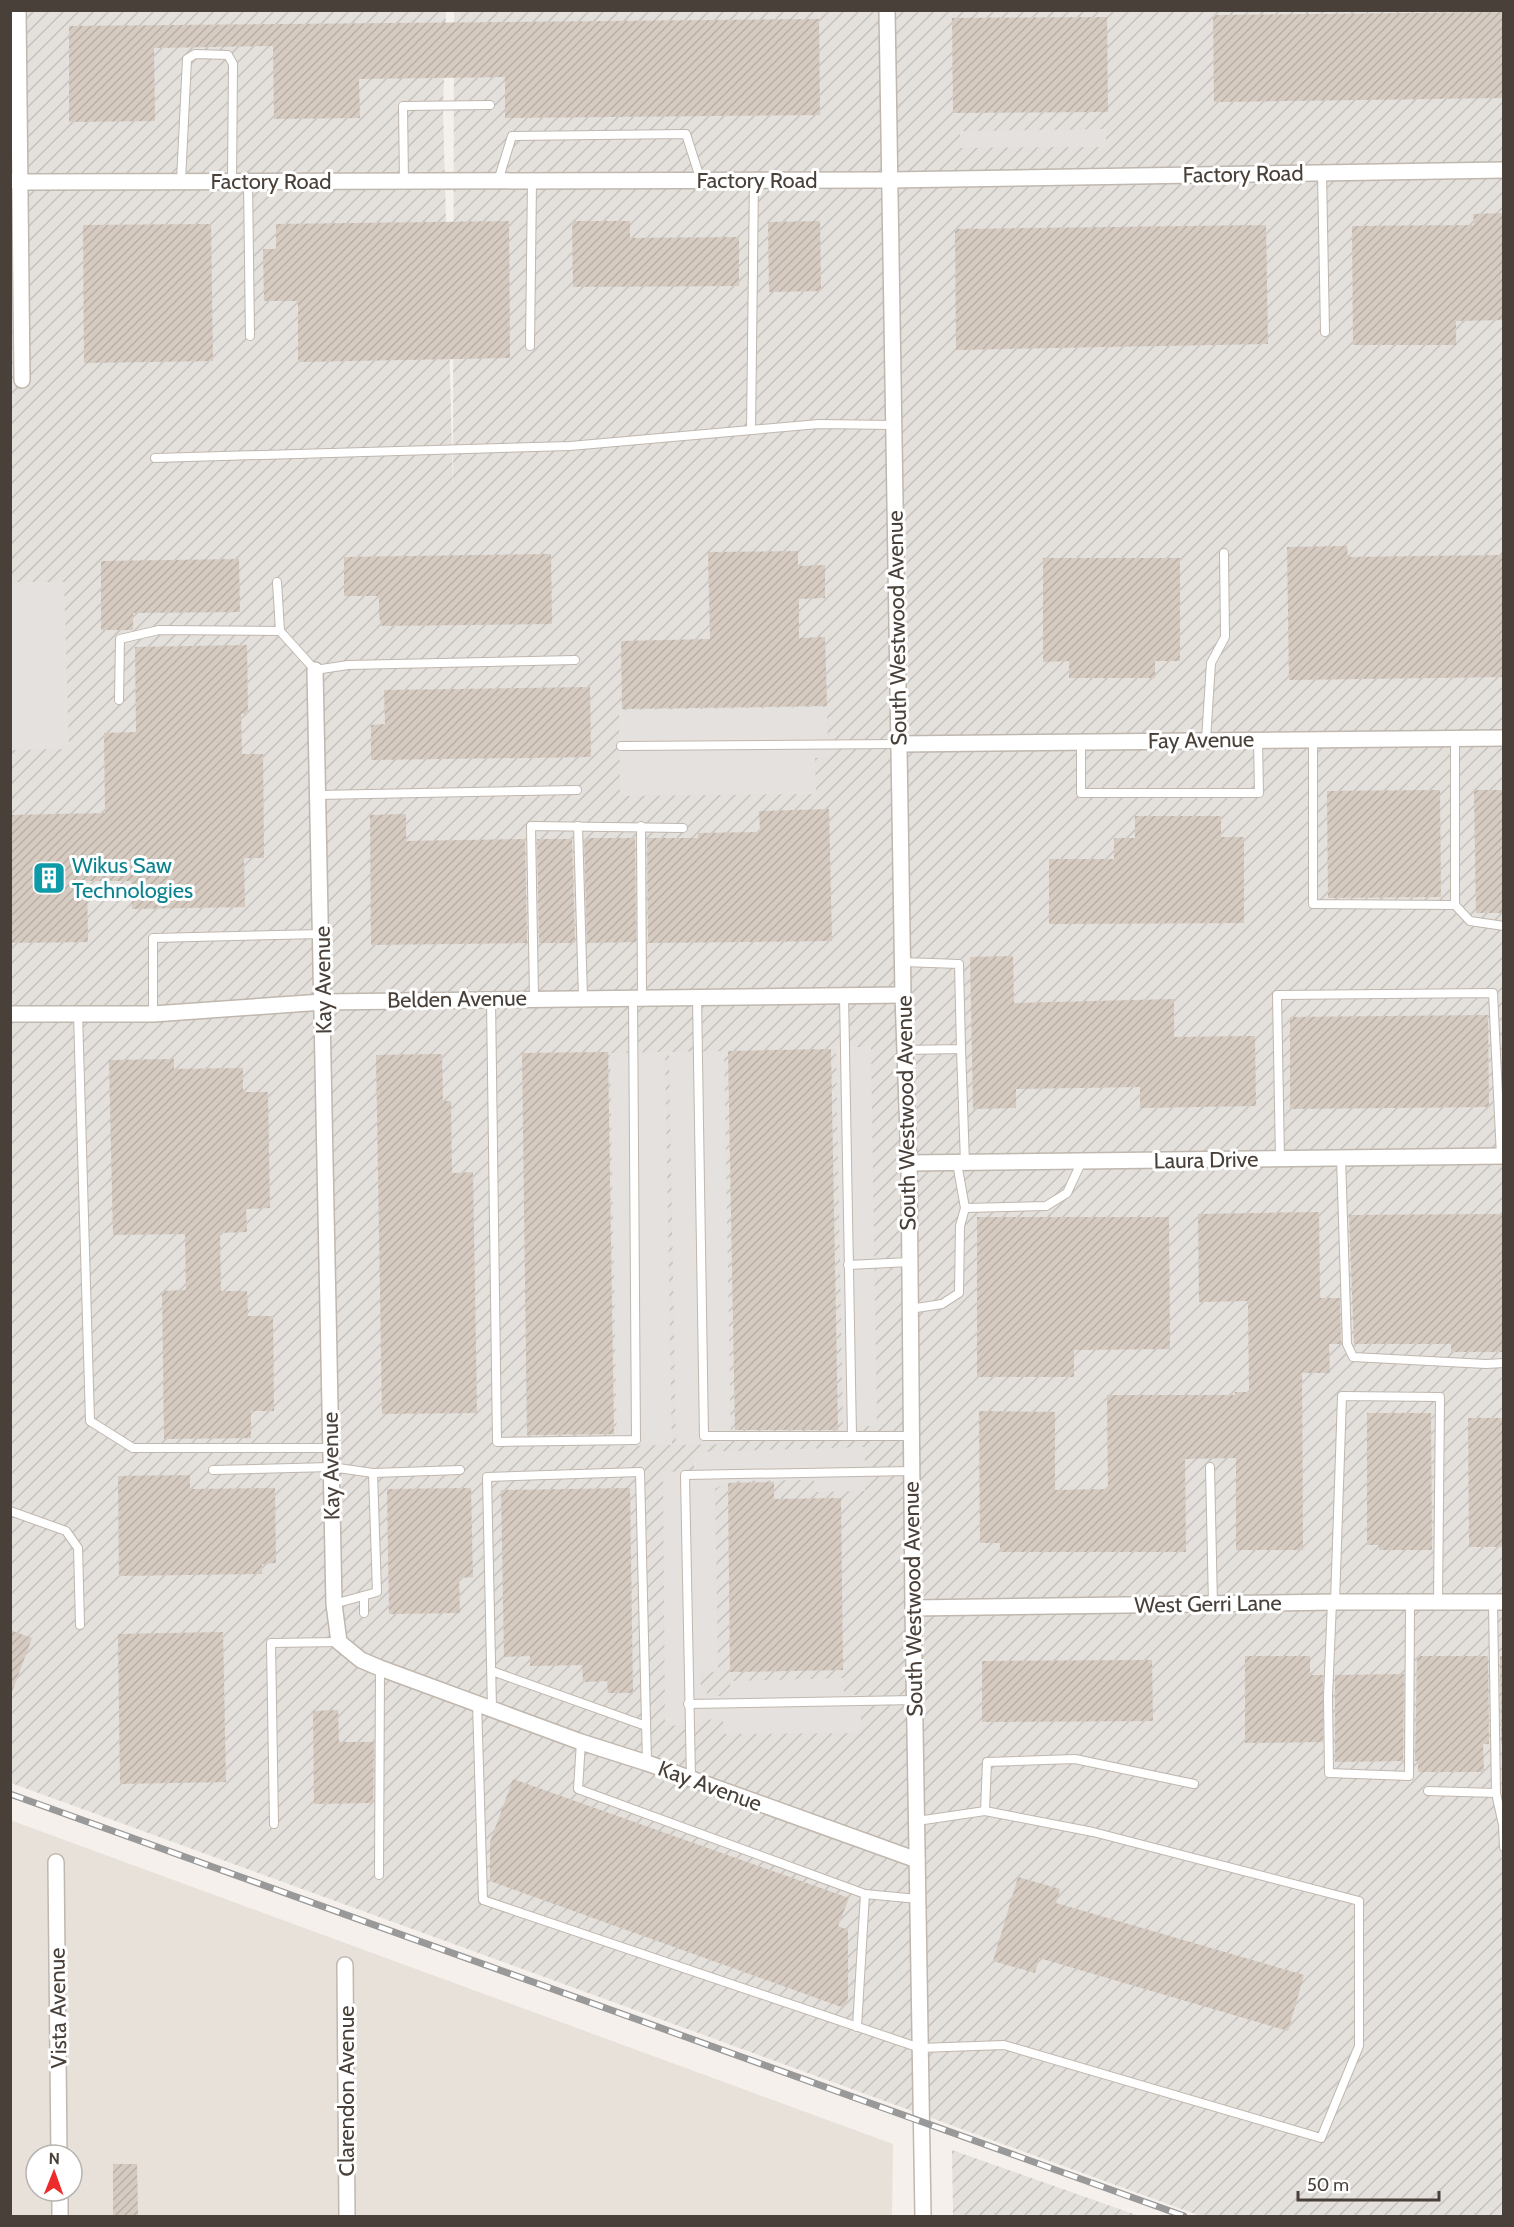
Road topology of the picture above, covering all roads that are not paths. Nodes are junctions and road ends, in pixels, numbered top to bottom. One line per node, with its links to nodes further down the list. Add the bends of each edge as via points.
1 (18, 10): 8 (street)
2 (887, 10): 7 (street, South Westwood Avenue)
3 (490, 105): 10 (lane, via 403,106)
4 (1503, 170): 5 (street, Factory Road)
5 (1322, 173): 7 (street, Factory Road); 16 (lane)
6 (754, 180): 7 (street, Factory Road); 13 (street, Factory Road); 21 (lane)
7 (890, 180): 20 (street, South Westwood Avenue)
8 (15, 181): 14 (street, Factory Road); 19 (street)
9 (248, 181): 10 (street, Factory Road); 15 (street, Factory Road); 17 (lane)
10 (404, 181): 11 (street, Factory Road)
11 (498, 181): 12 (street, Factory Road); 13 (lane, via 512,136 686,134)
12 (532, 181): 13 (street, Factory Road); 18 (lane)
13 (701, 181)
14 (181, 182): 15 (street, Factory Road); 15 (lane, via 187,59 195,54 228,55 233,64)
15 (232, 182)
16 (1324, 332)
17 (250, 336)
18 (530, 346)
19 (22, 380)
20 (894, 425): 21 (lane, via 819,424); 35 (street, South Westwood Avenue)
21 (751, 430): 22 (lane, via 570,446)
22 (155, 458)
23 (1224, 553): 32 (lane, via 1225,637 1211,663)
24 (277, 582): 25 (lane)
25 (280, 631): 27 (lane); 28 (lane, via 159,630 120,639)
26 (575, 660): 27 (lane)
27 (315, 670): 38 (street, Kay Avenue)
28 (119, 700)
29 (1455, 738): 30 (street, Fay Avenue); 31 (street, Fay Avenue); 42 (lane)
30 (1503, 738)
31 (1313, 739): 33 (street, Fay Avenue); 42 (lane, via 1313,904)
32 (1206, 740): 33 (street, Fay Avenue); 34 (street, Fay Avenue)
33 (1258, 740): 34 (lane, via 1259,794 1081,793)
34 (1081, 742): 35 (street, Fay Avenue)
35 (899, 744): 36 (lane); 45 (street, South Westwood Avenue)
36 (621, 746)
37 (577, 790): 38 (lane)
38 (318, 795): 44 (street, Kay Avenue)
39 (578, 826): 40 (lane); 49 (lane, via 531,826); 50 (lane)
40 (641, 826): 41 (lane); 51 (lane)
41 (683, 828)
42 (1455, 906): 43 (lane, via 1470,921)
43 (1503, 926)
44 (322, 934): 53 (street, Kay Avenue); 56 (lane, via 153,938)
45 (903, 962): 47 (street, South Westwood Avenue); 57 (lane, via 959,964)
46 (844, 995): 47 (street, Belden Avenue); 48 (street, Belden Avenue); 67 (lane)
47 (903, 995): 58 (street, South Westwood Avenue)
48 (697, 997): 51 (street, Belden Avenue); 70 (lane, via 704,1436)
49 (534, 998): 50 (street, Belden Avenue); 52 (street, Belden Avenue)
50 (583, 998): 51 (street, Belden Avenue)
51 (638, 998): 52 (lane, via 636,1440 497,1442)
52 (491, 999): 53 (street, Belden Avenue)
53 (323, 1002): 56 (street, Belden Avenue); 72 (street, Kay Avenue)
54 (10, 1014): 55 (street, Belden Avenue)
55 (78, 1014): 56 (street, Belden Avenue); 72 (lane, via 90,1421 134,1448)
56 (153, 1014)
57 (961, 1049): 58 (lane); 64 (lane)
58 (905, 1050): 63 (street, South Westwood Avenue)
59 (1502, 1156): 60 (street, Laura Drive); 61 (lane, via 1493,993 1277,995)
60 (1341, 1158): 61 (street, Laura Drive); 69 (lane, via 1347,1344 1353,1357)
61 (1280, 1159): 62 (street, Laura Drive)
62 (1082, 1161): 64 (street, Laura Drive); 65 (lane, via 1067,1193 1046,1206)
63 (909, 1163): 64 (street, Laura Drive); 66 (street, South Westwood Avenue)
64 (961, 1163): 65 (lane)
65 (965, 1208): 68 (lane, via 960,1226 959,1293 942,1304)
66 (910, 1262): 67 (lane); 68 (street, South Westwood Avenue)
67 (848, 1264): 70 (lane)
68 (910, 1309): 71 (street, South Westwood Avenue)
69 (1503, 1363)
70 (852, 1436): 71 (lane)
71 (911, 1436): 77 (street, South Westwood Avenue)
72 (331, 1448): 73 (street, Kay Avenue)
73 (331, 1467): 75 (lane); 78 (lane); 85 (street, Kay Avenue)
74 (1210, 1467): 86 (lane)
75 (213, 1470)
76 (460, 1470): 78 (lane)
77 (912, 1471): 87 (street, South Westwood Avenue); 95 (lane, via 685,1475)
78 (373, 1473): 80 (lane, via 377,1593)
79 (10, 1511): 89 (lane, via 66,1531 78,1548)
80 (364, 1596): 85 (lane); 88 (lane)
81 (1333, 1602): 82 (street, West Gerri Lane); 82 (lane, via 1329,1773 1409,1776); 83 (lane, via 1342,1396 1440,1397); 86 (street, West Gerri Lane)
82 (1410, 1602): 83 (street, West Gerri Lane)
83 (1438, 1602): 84 (street, West Gerri Lane)
84 (1498, 1602): 103 (lane)
85 (334, 1604): 90 (street, Kay Avenue)
86 (1213, 1605): 87 (street, West Gerri Lane)
87 (913, 1608): 93 (street, South Westwood Avenue)
88 (364, 1613)
89 (80, 1625)
90 (339, 1642): 91 (street, Kay Avenue, via 361,1660); 106 (lane, via 271,1643)
91 (380, 1668): 94 (street, Kay Avenue); 110 (lane)
92 (492, 1671): 96 (lane); 97 (lane); 97 (lane, via 487,1477 640,1472)
93 (915, 1701): 95 (lane); 105 (street, South Westwood Avenue)
94 (477, 1703): 96 (street, Kay Avenue); 114 (lane, via 483,1900)
95 (688, 1704): 100 (lane)
96 (492, 1709): 98 (street, Kay Avenue)
97 (646, 1726): 99 (lane)
98 (580, 1742): 99 (street, Kay Avenue); 111 (lane, via 578,1790)
99 (647, 1763): 100 (street, Kay Avenue)
100 (691, 1780): 108 (street, Kay Avenue)
101 (1194, 1784): 104 (lane, via 1076,1759 987,1762)
102 (1428, 1791): 103 (lane)
103 (1496, 1793): 107 (lane)
104 (985, 1811): 105 (lane); 115 (lane, via 1093,1832 1359,1901 1359,2046 1321,2138 1004,2045)
105 (916, 1821): 108 (street, South Westwood Avenue)
106 (274, 1824)
107 (1503, 1847)
108 (917, 1860): 112 (street, South Westwood Avenue)
109 (56, 1862): 116 (street, Vista Avenue)
110 (379, 1875)
111 (865, 1894): 112 (lane); 114 (lane)
112 (918, 1899): 115 (street, South Westwood Avenue)
113 (345, 1965): 117 (street, Clarendon Avenue)
114 (857, 2026): 115 (lane)
115 (920, 2048): 118 (street, South Westwood Avenue)
116 (59, 2143)
117 (347, 2217)
118 (923, 2217)

